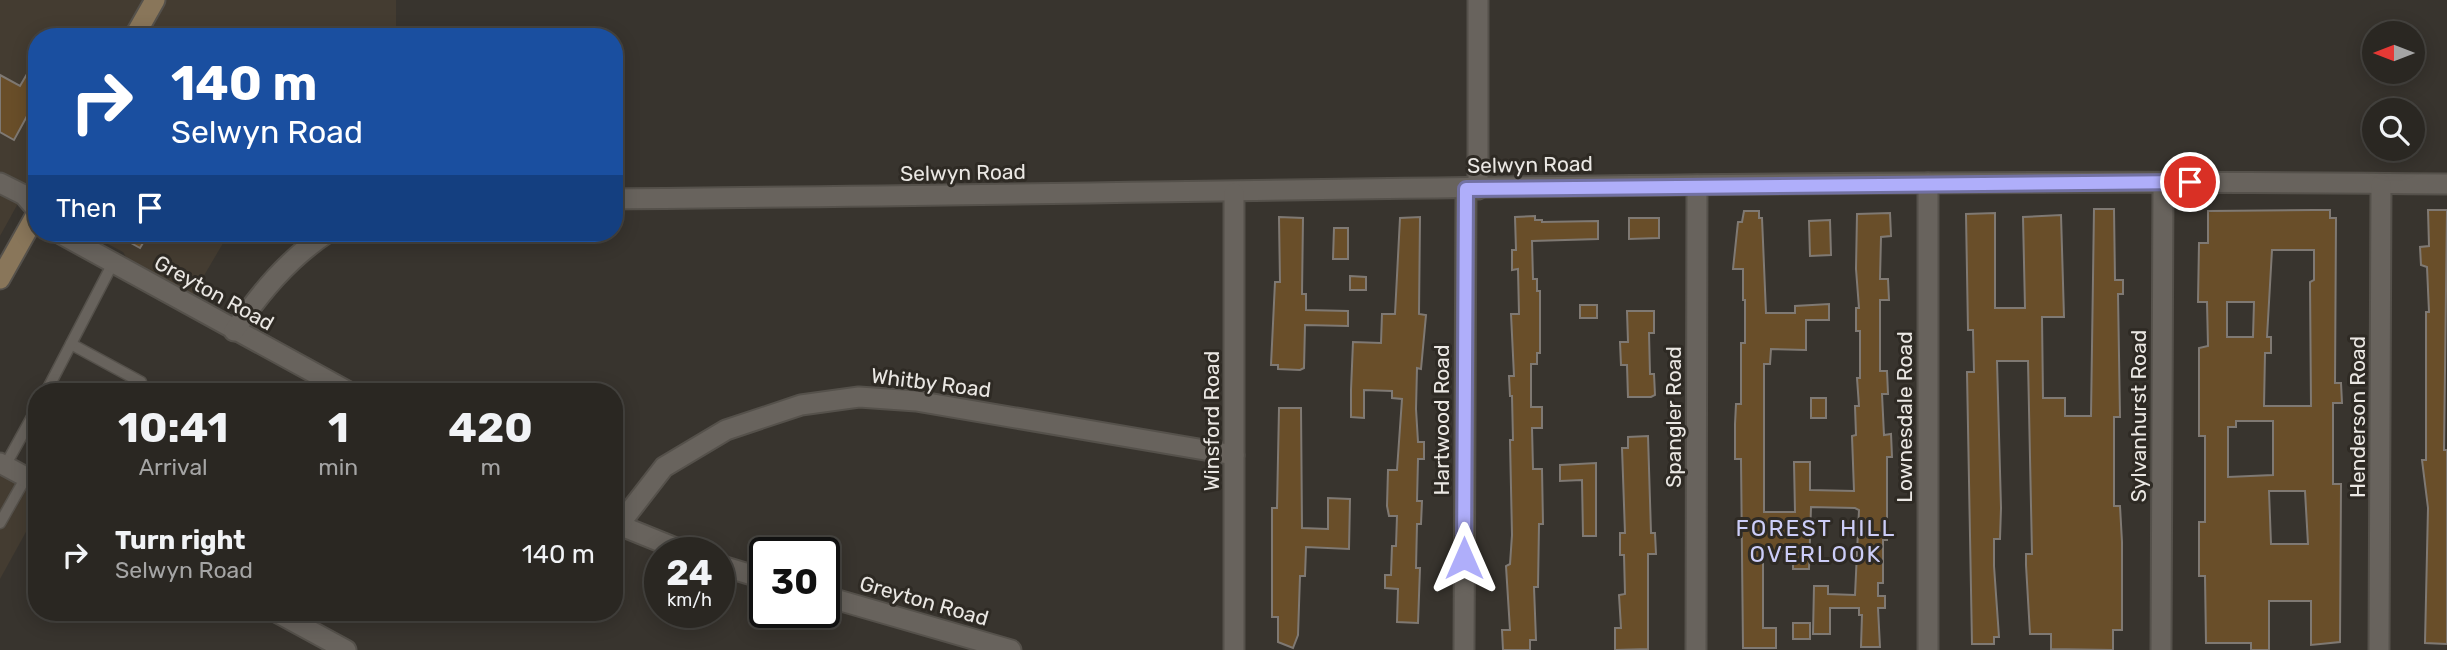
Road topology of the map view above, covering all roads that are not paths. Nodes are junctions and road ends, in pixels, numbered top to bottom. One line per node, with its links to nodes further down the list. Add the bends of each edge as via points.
1 (155, 0): 3 (main road)
2 (1478, 0): 10 (street, Hartwood Road)
3 (139, 28)
4 (2163, 182): 6 (street, Selwyn Road); 7 (street, Selwyn Road); 41 (street, Sylvanhurst Road)
5 (0, 183): 13 (street)
6 (1928, 183): 9 (street, Selwyn Road); 40 (street, Lownesdale Road)
7 (2381, 184): 8 (street, Selwyn Road); 42 (street, Henderson Road)
8 (2447, 184)
9 (1697, 185): 10 (street, Selwyn Road); 39 (street, Spangler Road)
10 (1472, 189): 11 (street, Selwyn Road); 38 (street, Hartwood Road)
11 (1234, 193): 12 (street, Selwyn Road); 25 (street, Winsford Road)
12 (623, 199)
13 (28, 200)
14 (28, 228): 18 (main road)
15 (75, 242): 17 (street, Greyton Road)
16 (316, 242): 19 (street, via 282,270)
17 (113, 263): 19 (street, Greyton Road); 20 (lane)
18 (0, 279)
19 (234, 331): 23 (street, Greyton Road)
20 (71, 344): 21 (lane); 22 (lane)
21 (141, 382)
22 (51, 383)
23 (332, 383)
24 (28, 423): 26 (lane)
25 (1234, 454): 29 (street, Whitby Road, via 916,401 859,397 801,405 726,430 664,467); 37 (street, Winsford Road)
26 (2, 465): 27 (street)
27 (28, 478)
28 (28, 484): 30 (lane)
29 (623, 516)
30 (0, 523)
31 (623, 527): 32 (street)
32 (648, 537)
33 (840, 601): 36 (street, Greyton Road)
34 (293, 621): 35 (street)
35 (346, 650)
36 (1011, 650)
37 (1234, 650)
38 (1464, 650)
39 (1696, 650)
40 (1927, 650)
41 (2161, 650)
42 (2379, 650)

